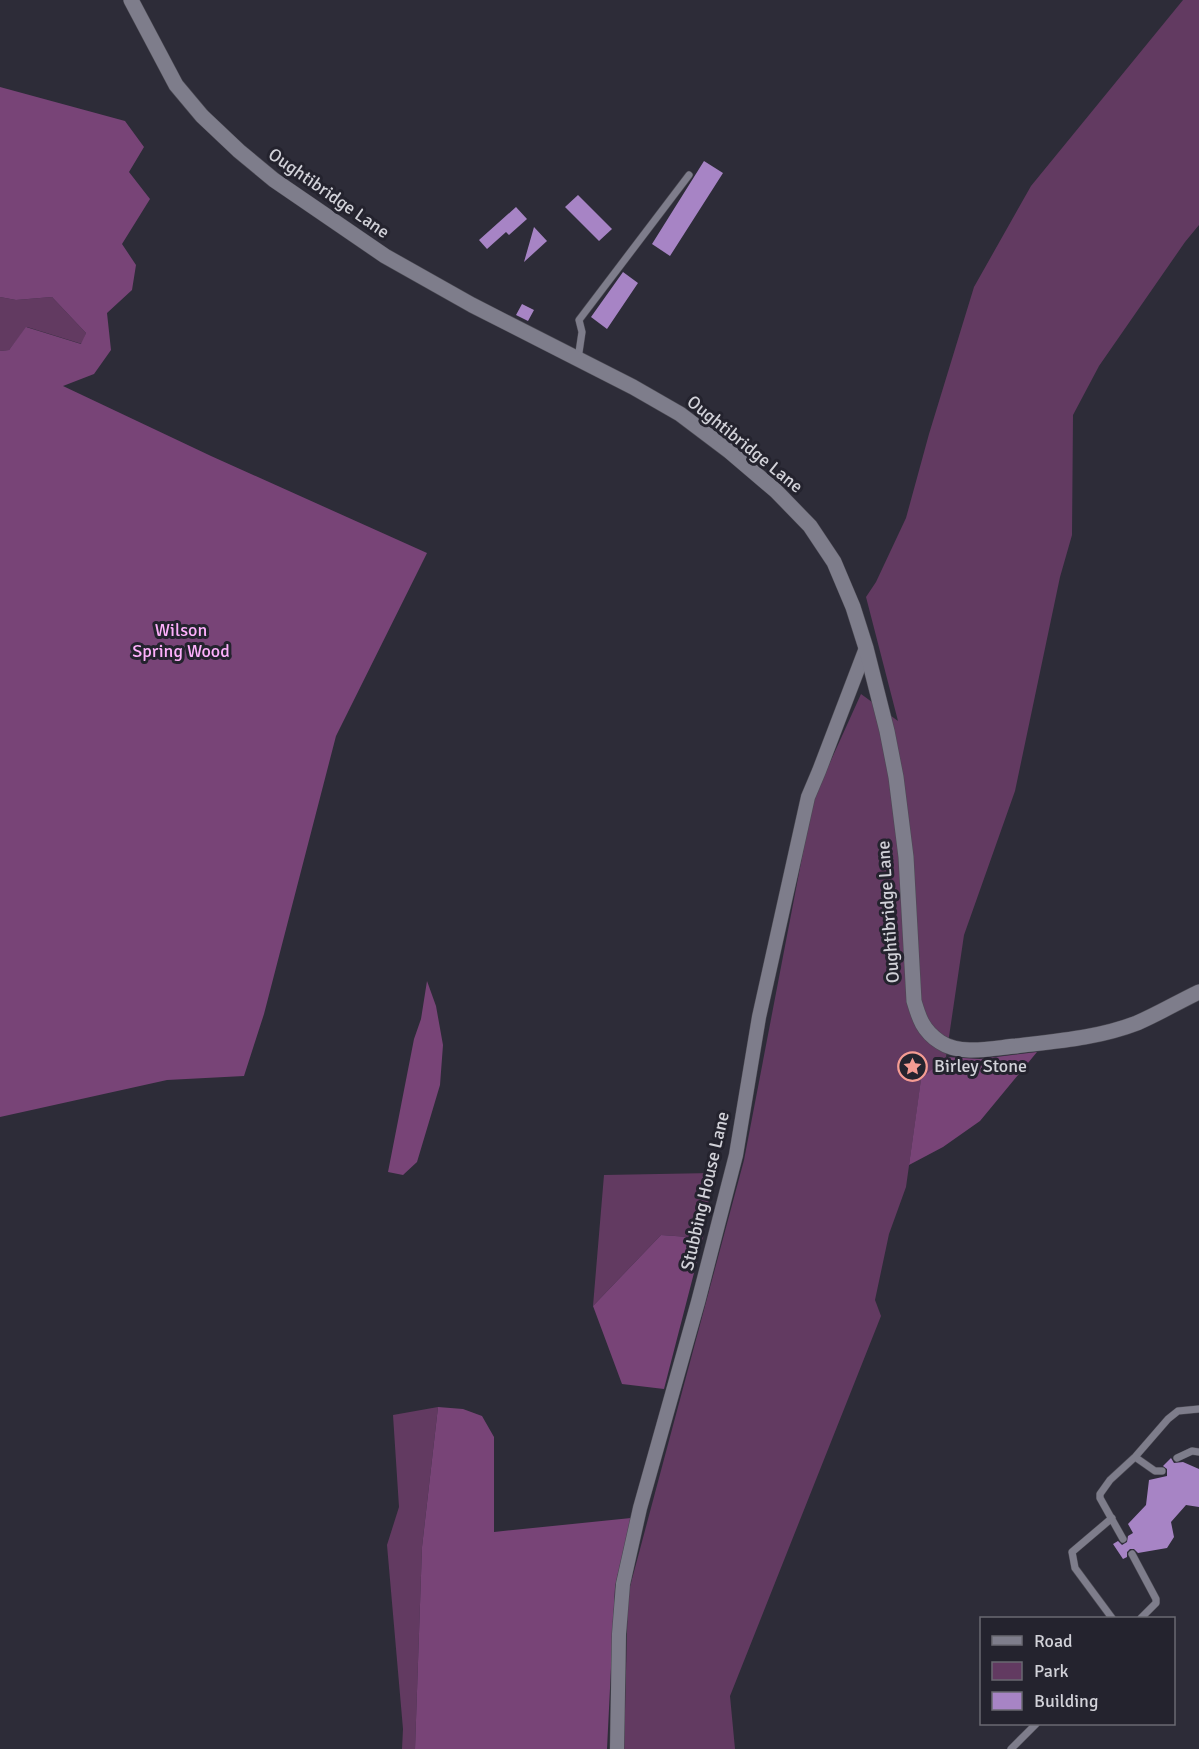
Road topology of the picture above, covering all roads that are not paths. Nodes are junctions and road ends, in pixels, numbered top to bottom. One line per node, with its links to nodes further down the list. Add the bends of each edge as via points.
1 (131, 0): 3 (street, Oughtibridge Lane, via 176,85 202,116 274,180 385,256)
2 (689, 175): 3 (lane, via 579,320 582,332)
3 (578, 359): 4 (street, Oughtibridge Lane, via 680,414 777,491 810,526 834,562)
4 (866, 648): 5 (street, Oughtibridge Lane, via 896,777 906,857 914,1001 920,1023 940,1043 957,1049 1077,1039 1139,1022); 17 (street, Stubbing House Lane, via 808,797 759,1017 736,1155 625,1574 619,1634)
5 (1199, 992)
6 (1199, 1409): 8 (lane, via 1178,1411)
7 (1199, 1452): 9 (lane)
8 (1135, 1457): 10 (lane, via 1155,1471); 11 (lane, via 1100,1494)
9 (1178, 1458)
10 (1162, 1470)
11 (1112, 1518): 12 (lane); 14 (lane, via 1072,1552 1075,1568)
12 (1123, 1539)
13 (1132, 1554): 15 (lane, via 1156,1599)
14 (1111, 1617)
15 (1142, 1617)
16 (1035, 1725): 18 (lane)
17 (617, 1749)
18 (1011, 1749)

